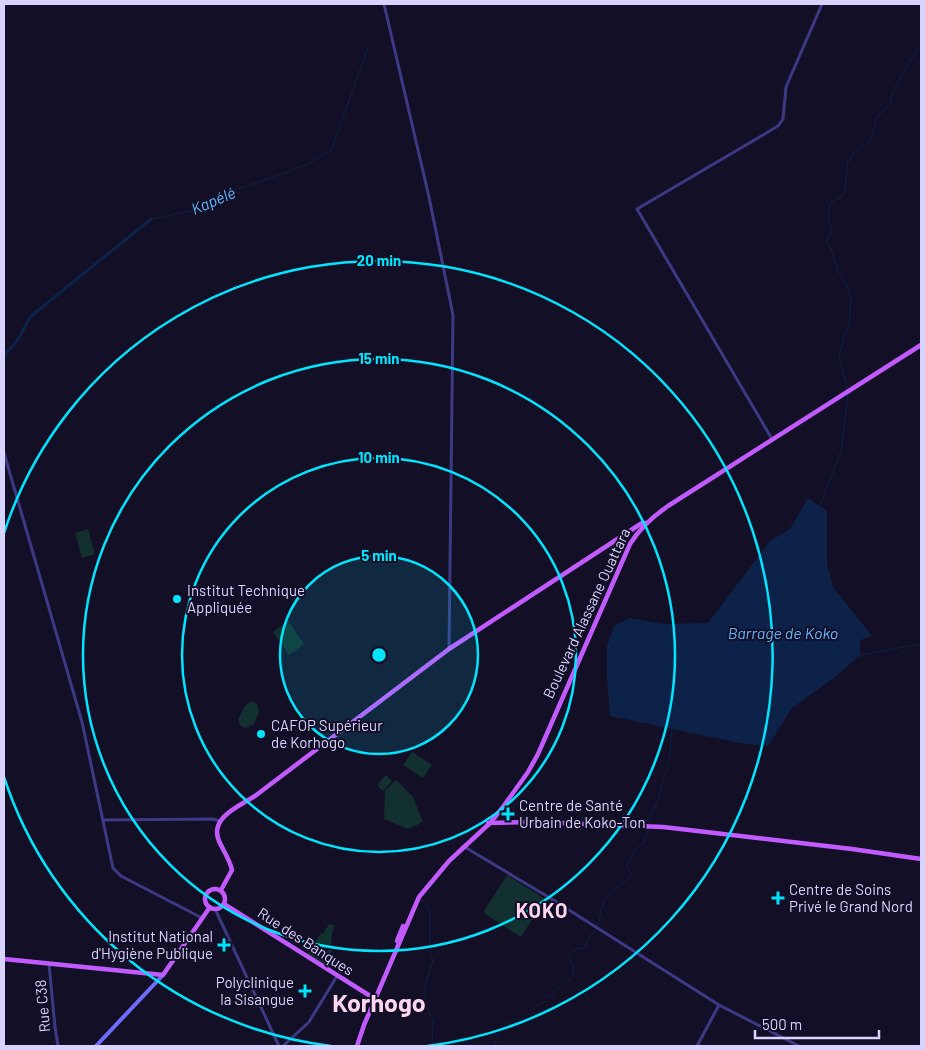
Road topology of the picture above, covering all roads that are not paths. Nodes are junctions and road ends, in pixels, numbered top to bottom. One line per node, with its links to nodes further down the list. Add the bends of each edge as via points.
1 (384, 4): 8 (street, via 454,315)
2 (822, 4): 4 (street, via 786,87 781,122 637,209)
3 (921, 345): 4 (main road, Boulevard Alassane Ouattara)
4 (772, 439): 6 (main road, Boulevard Alassane Ouattara)
5 (4, 453): 9 (street, via 82,722)
6 (645, 522): 7 (main road); 11 (main road, Boulevard Alassane Ouattara, via 630,544 532,766 505,806)
7 (630, 534): 8 (main road); 11 (main road, Boulevard Alassane Ouattara, via 536,753 509,797)
8 (450, 649): 10 (main road)
9 (103, 820): 10 (street); 19 (street, via 113,868 117,873)
10 (220, 821): 14 (main road, via 217,835 232,870)
11 (488, 823): 12 (main road, Boulevard Alassane Ouattara); 13 (main road, via 663,827)
12 (464, 846): 15 (main road, Boulevard Alassane Ouattara); 25 (street)
13 (921, 859)
14 (221, 890): 16 (main road); 17 (main road, via 213,889 206,894 205,901)
15 (419, 896): 24 (main road, Boulevard Alassane Ouattara); 24 (main road, Boulevard Alassane Ouattara)
16 (224, 904): 18 (main road); 23 (main road, Rue des Banques)
17 (210, 907): 18 (main road); 19 (main road)
18 (215, 909): 28 (street)
19 (202, 918): 22 (main road)
20 (4, 959): 21 (main road)
21 (50, 964): 22 (main road); 26 (street, Rue C38)
22 (163, 975): 27 (main road)
23 (337, 976): 24 (main road, Rue des Banques); 29 (street, via 309,1022)
24 (374, 998): 30 (main road, Boulevard Alassane Ouattara)
25 (718, 1004): 31 (street); 32 (street)
26 (58, 1046)
27 (96, 1046)
28 (279, 1046)
29 (283, 1046)
30 (355, 1046)
31 (697, 1046)
32 (799, 1046)

